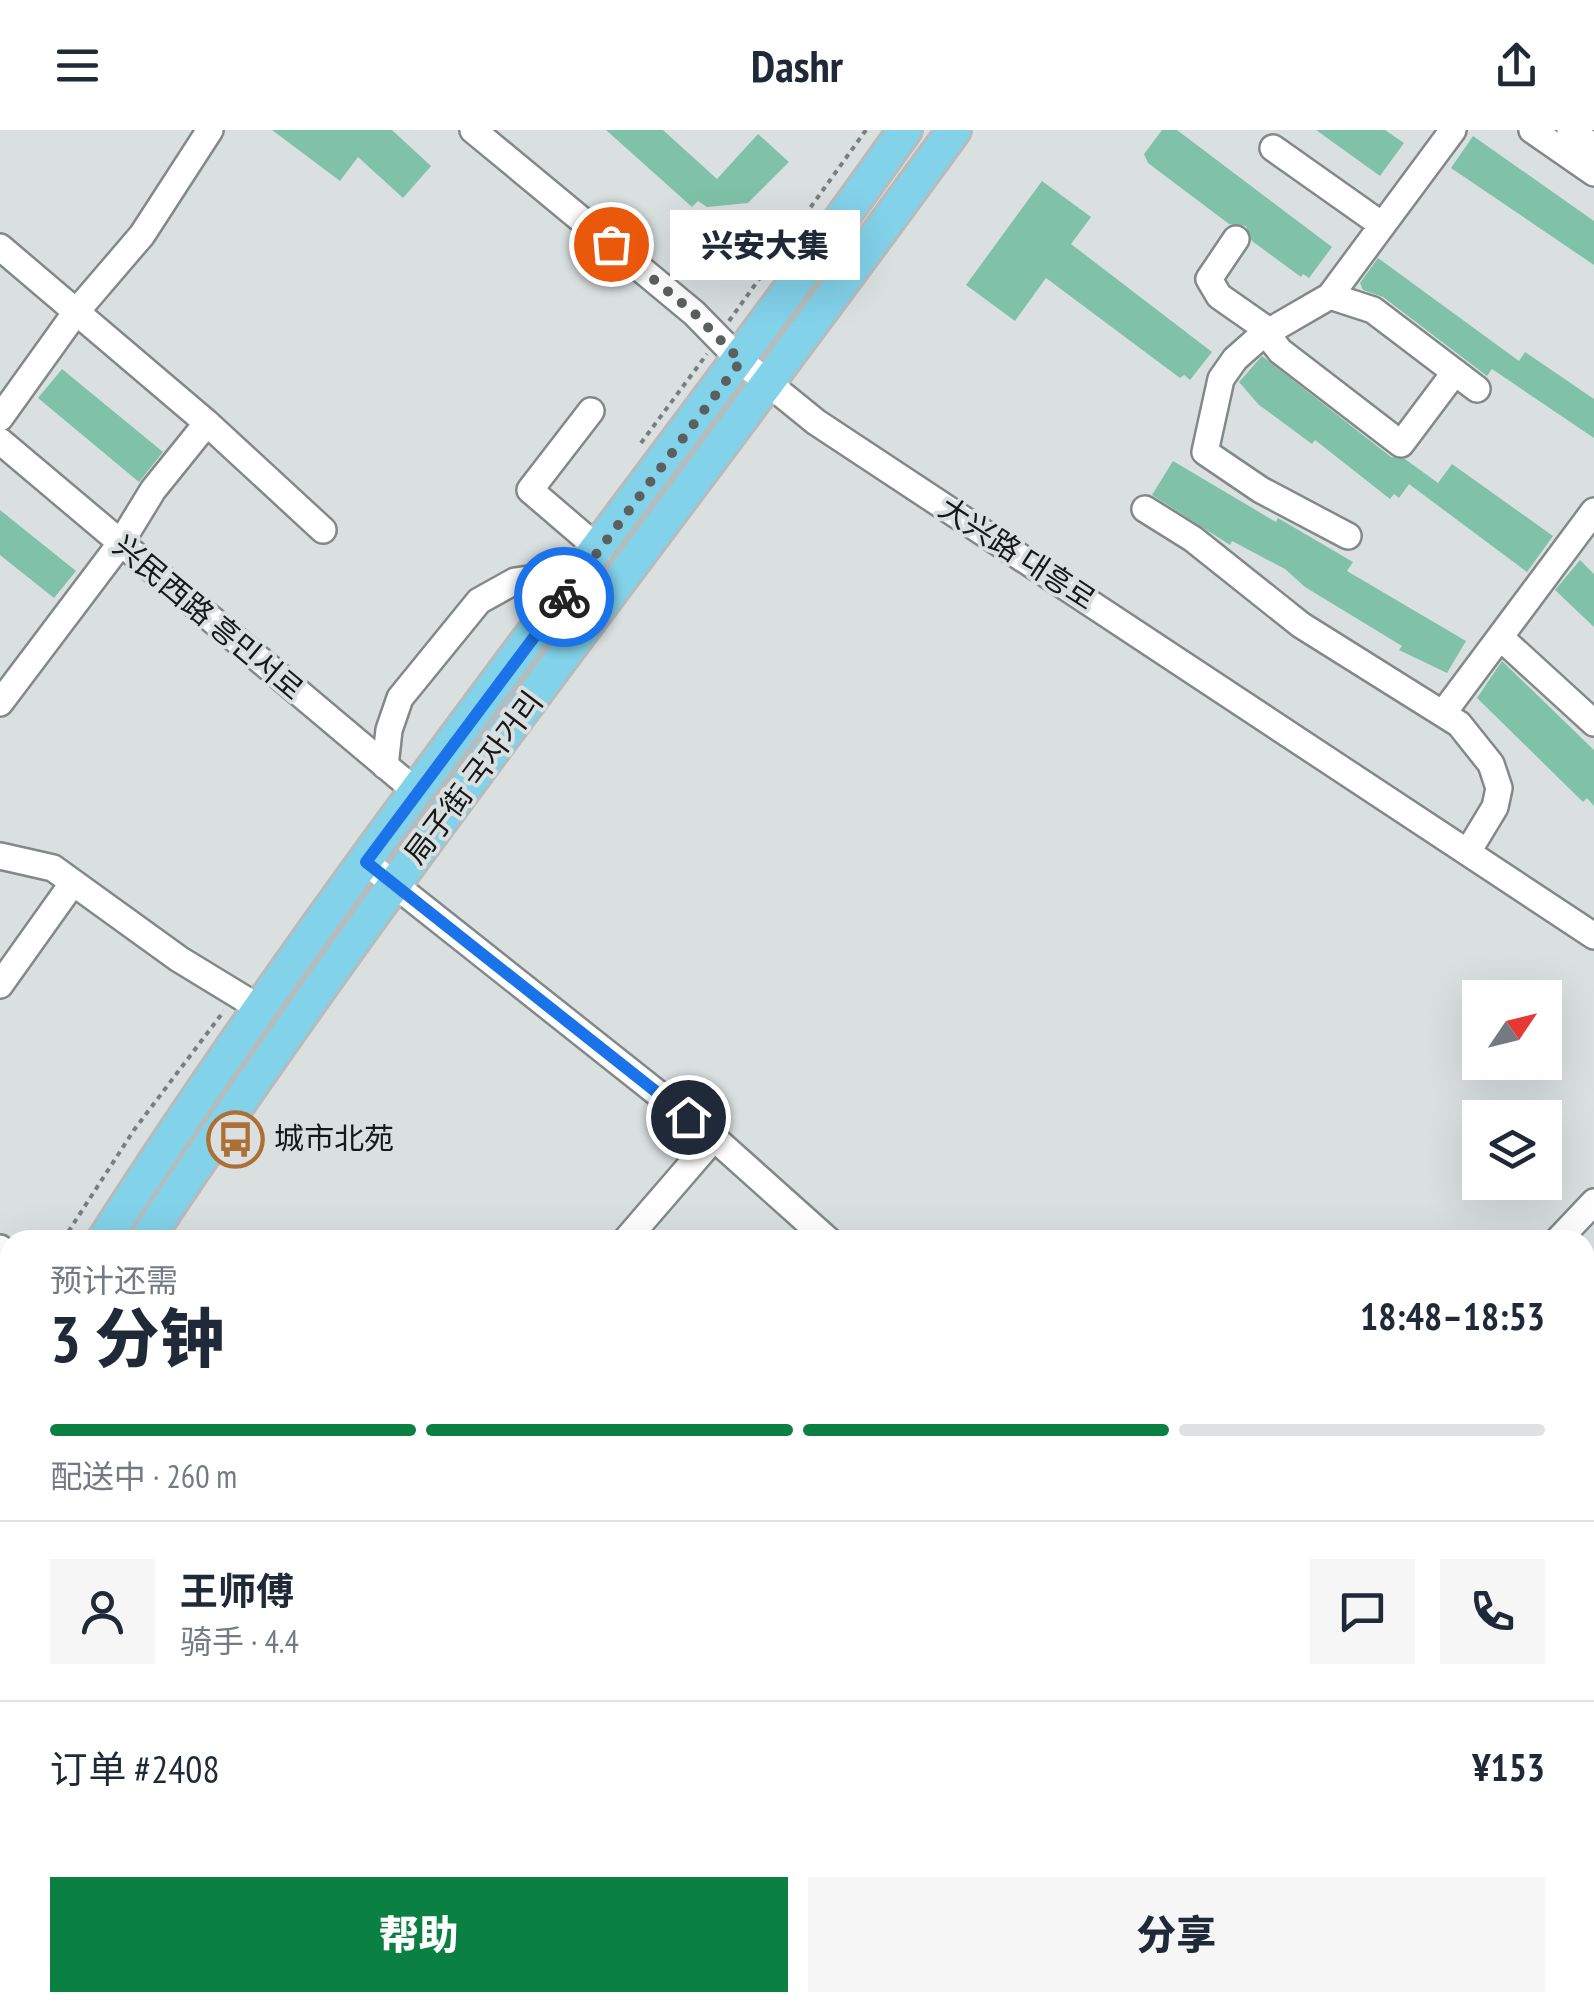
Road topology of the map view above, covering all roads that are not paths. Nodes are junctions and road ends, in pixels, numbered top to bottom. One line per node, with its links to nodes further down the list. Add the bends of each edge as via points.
1 (210, 130): 15 (street, via 142,235)
2 (474, 130): 17 (street, 大兴路 대흥로, via 694,313)
3 (905, 130): 17 (main road, 局子街 국자거리)
4 (954, 130): 19 (main road, 局子街 국자거리)
5 (1453, 130): 11 (street)
6 (1532, 130): 10 (street)
7 (1570, 130): 8 (street)
8 (1594, 147)
9 (1273, 148): 11 (street)
10 (1594, 173)
11 (1382, 226): 14 (street)
12 (1236, 239): 16 (street, via 1209,278 1219,296)
13 (0, 248): 15 (street)
14 (1330, 296): 16 (street); 18 (street, via 1373,310)
15 (76, 312): 22 (street); 23 (street)
16 (1268, 332): 18 (street, via 1280,351 1401,444); 28 (street, via 1221,379 1205,452)
17 (741, 361): 19 (street, 大兴路 대흥로); 30 (main road, 局子街 국자거리)
18 (1454, 372): 20 (street)
19 (770, 384): 37 (street, 大兴路 대흥로, via 816,422); 41 (main road, 局子街 국자거리)
20 (1477, 389)
21 (591, 411): 30 (street, via 530,490)
22 (0, 418)
23 (206, 423): 27 (street); 29 (street)
24 (0, 441): 29 (street, 兴民西路 흥민서로)
25 (1145, 509): 33 (street, via 1301,626)
26 (1594, 511): 31 (street)
27 (323, 530)
28 (1348, 536)
29 (120, 544): 32 (street); 35 (street, 兴民西路 흥민서로)
30 (592, 560): 35 (street, via 515,581 479,601 400,698); 36 (main road, 局子街 국자거리)
31 (1500, 638): 33 (street); 34 (street)
32 (0, 703)
33 (1444, 712): 37 (street, via 1497,776 1495,807)
34 (1594, 723)
35 (385, 766): 36 (street, 兴民西路 흥민서로)
36 (418, 793): 39 (main road, 局子街 국자거리)
37 (1470, 850): 42 (street, 大兴路 대흥로)
38 (0, 856): 40 (street, via 53,868)
39 (366, 862): 41 (street); 44 (main road, 局子街 국자거리)
40 (72, 884): 43 (street); 44 (street)
41 (393, 886): 45 (street); 48 (main road, 局子街 국자거리)
42 (1594, 936)
43 (0, 985)
44 (261, 1009): 47 (main road, 局子街 국자거리)
45 (714, 1138): 49 (street); 50 (street)
46 (1594, 1202): 51 (street)
47 (110, 1230)
48 (153, 1230)
49 (635, 1230)
50 (817, 1230)
51 (1567, 1230)

